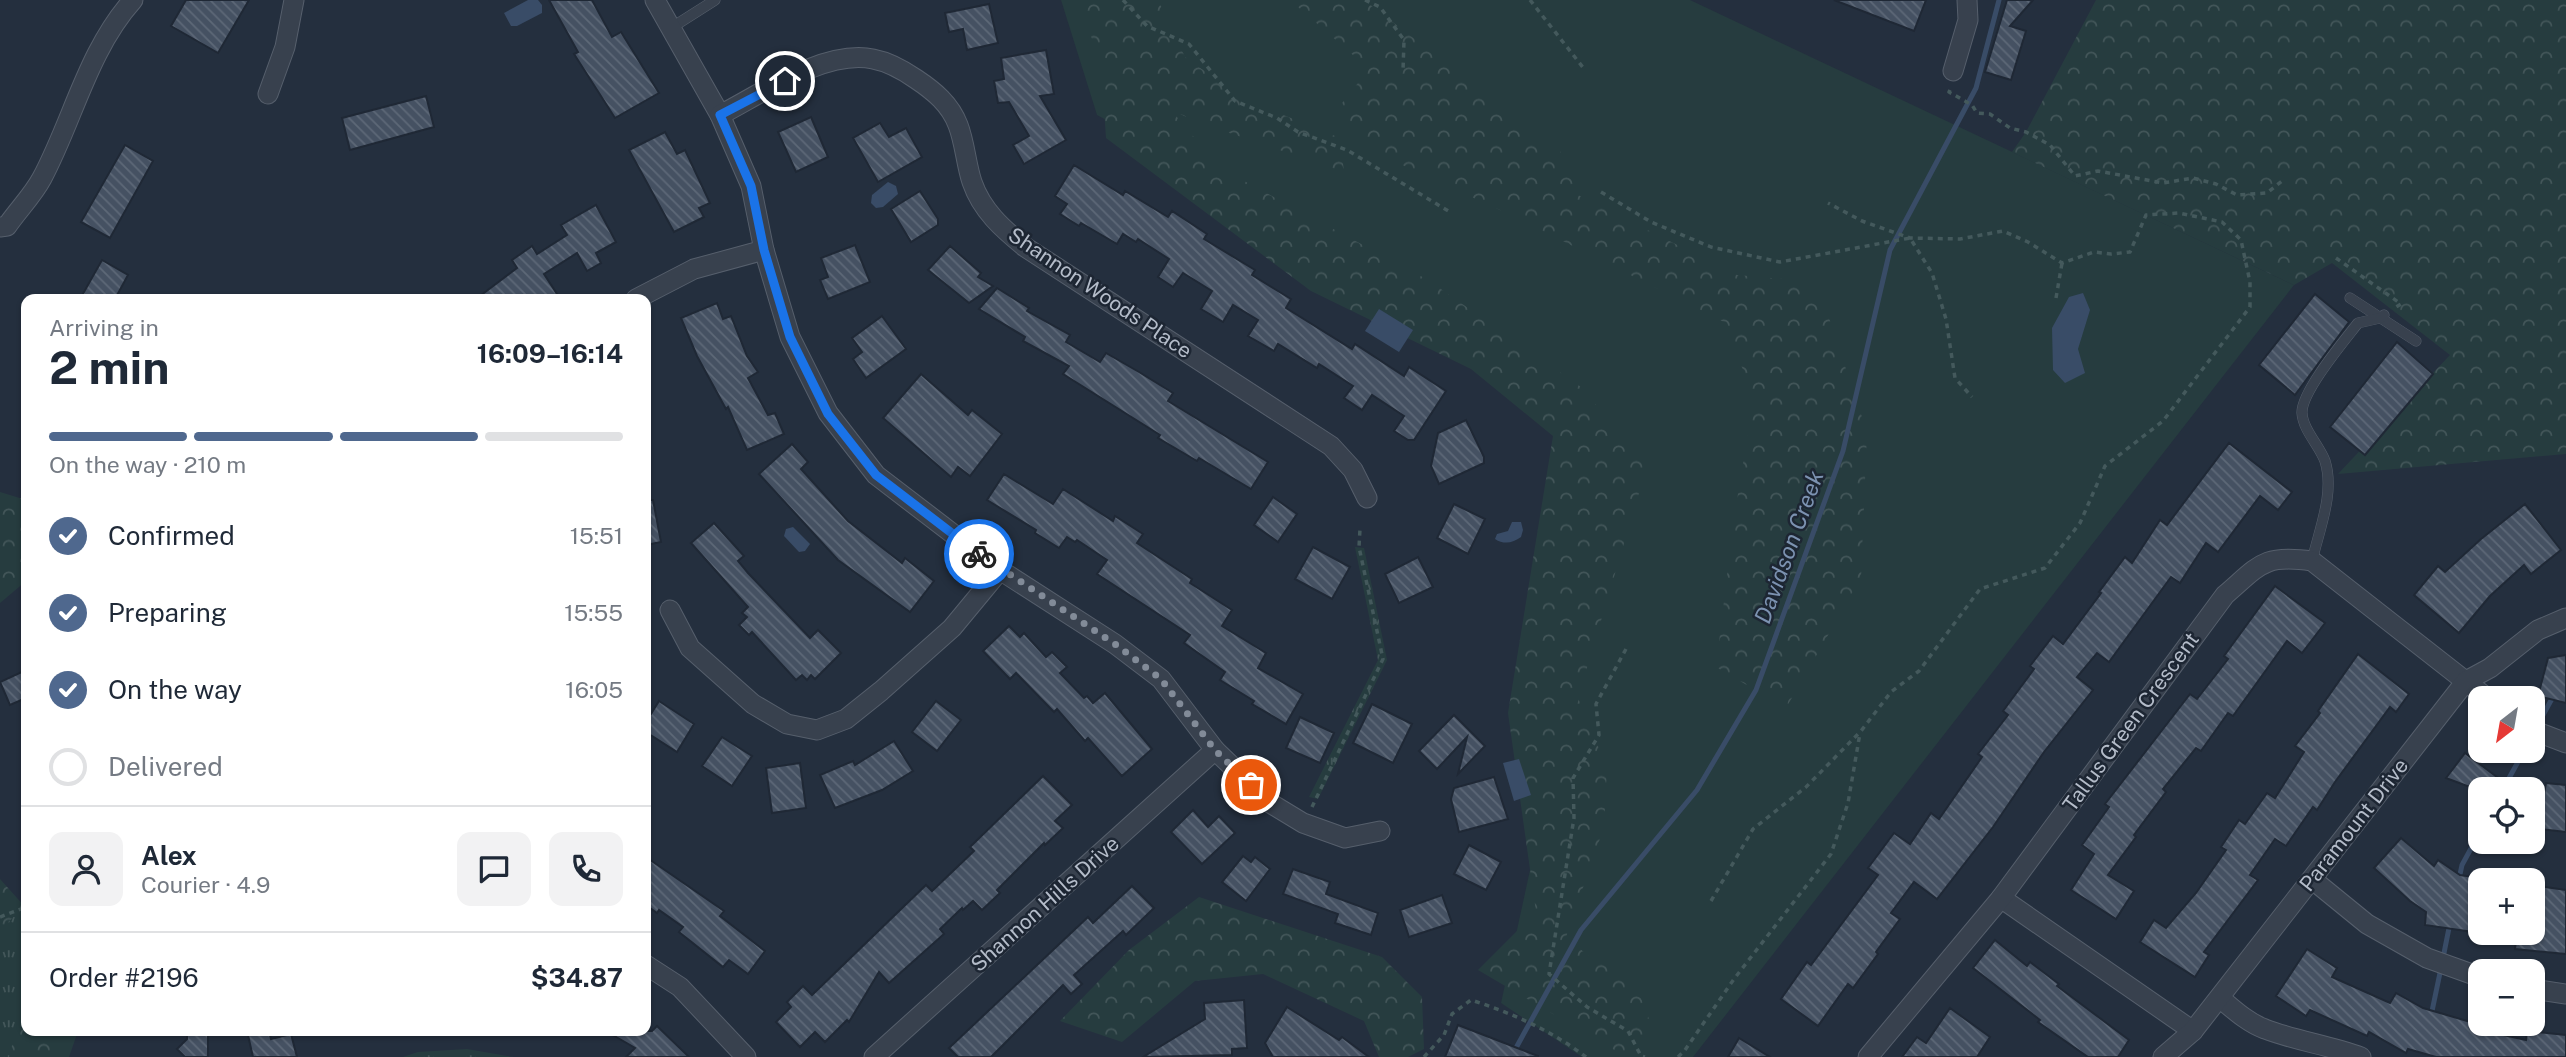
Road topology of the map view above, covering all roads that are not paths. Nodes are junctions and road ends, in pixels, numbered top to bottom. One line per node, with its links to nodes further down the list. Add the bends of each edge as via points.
1 (133, 0): 10 (street, via 121,13 82,84 41,179 7,226)
2 (294, 0): 8 (street, via 285,47)
3 (655, 0): 6 (street)
4 (715, 0): 6 (lane)
5 (1967, 0): 7 (street, via 1968,20)
6 (671, 28): 9 (street)
7 (1953, 71)
8 (268, 94)
9 (720, 115): 11 (street, via 751,186); 16 (street, Shannon Woods Place, via 809,69 840,60 871,58 901,68 946,103 958,126 972,183 983,207 1003,229 1331,446 1353,470)
10 (0, 227)
11 (764, 250): 12 (street, via 694,269); 18 (street, via 790,337 828,414 876,475)
12 (646, 294)
13 (2350, 298): 14 (lane)
14 (2382, 317): 15 (lane); 17 (lane, via 2358,323 2306,394 2302,413 2330,483)
15 (2416, 341)
16 (1367, 498)
17 (2312, 561): 21 (street); 28 (street, Tallus Green Crescent, via 2265,561 2225,595)
18 (1000, 570): 19 (street, via 952,628 881,691 846,719 817,730 787,724 754,704 690,648); 25 (street, via 1161,679)
19 (670, 610)
20 (2566, 618): 21 (street, Paramount Drive, via 2538,630)
21 (2466, 681): 22 (street); 27 (street, Paramount Drive)
22 (2472, 686)
23 (2545, 735): 24 (street)
24 (2566, 743)
25 (1215, 750): 26 (street, via 1270,803 1303,823 1345,838); 36 (street, Shannon Hills Drive)
26 (1380, 831)
27 (2312, 880): 30 (street, via 2367,923 2427,958); 33 (street, Paramount Drive)
28 (2001, 898): 34 (street); 37 (street, Tallus Green Crescent)
29 (651, 968): 35 (street, via 680,987)
30 (2468, 973)
31 (2545, 991): 32 (street)
32 (2566, 994)
33 (2220, 998): 34 (street, Paramount Drive); 39 (street, via 2263,1029)
34 (2193, 1031): 38 (street, Paramount Drive)
35 (747, 1057)
36 (874, 1057)
37 (1868, 1057)
38 (2163, 1057)
39 (2361, 1057)

